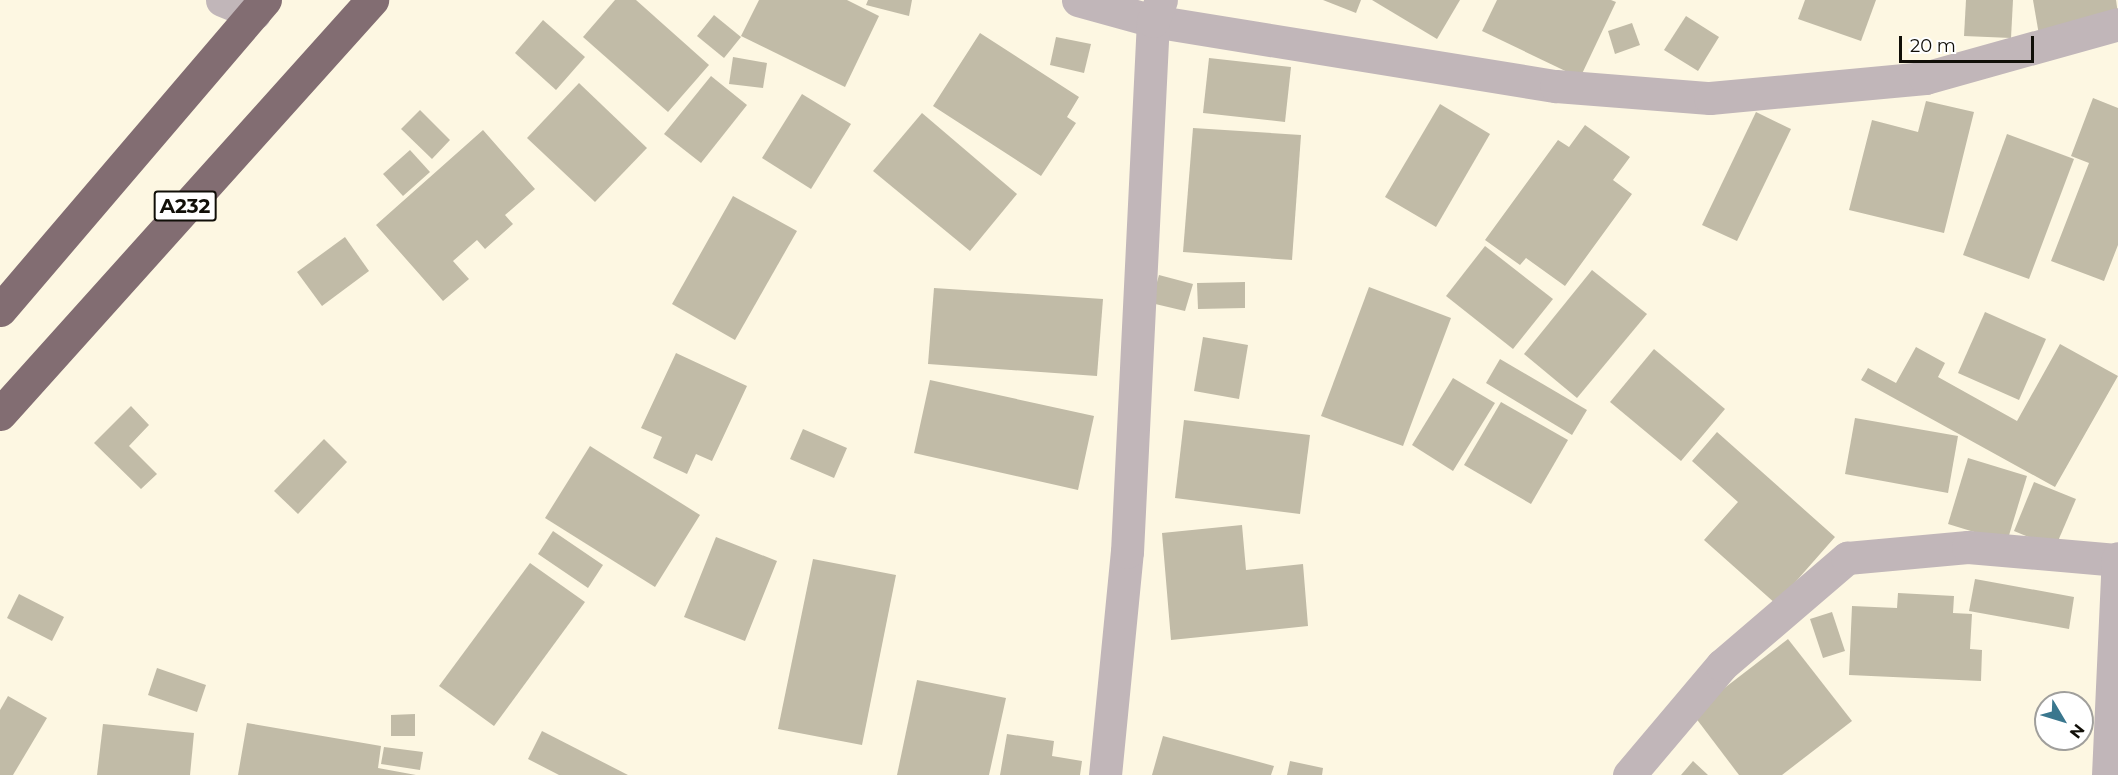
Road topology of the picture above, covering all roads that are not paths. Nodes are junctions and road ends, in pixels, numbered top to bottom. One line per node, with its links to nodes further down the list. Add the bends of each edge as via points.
1 (222, 0): 4 (street)
2 (372, 0): 8 (highway, A232)
3 (1078, 0): 5 (street)
4 (260, 7): 7 (highway)
5 (1157, 11): 6 (street, via 1556,86 1710,98 1925,78); 10 (street, via 1127,552)
6 (2118, 24)
7 (0, 310)
8 (0, 414)
9 (2118, 559): 11 (street, via 1968,546 1846,558 1722,665); 12 (street)
10 (1104, 775)
11 (1629, 775)
12 (2108, 775)

